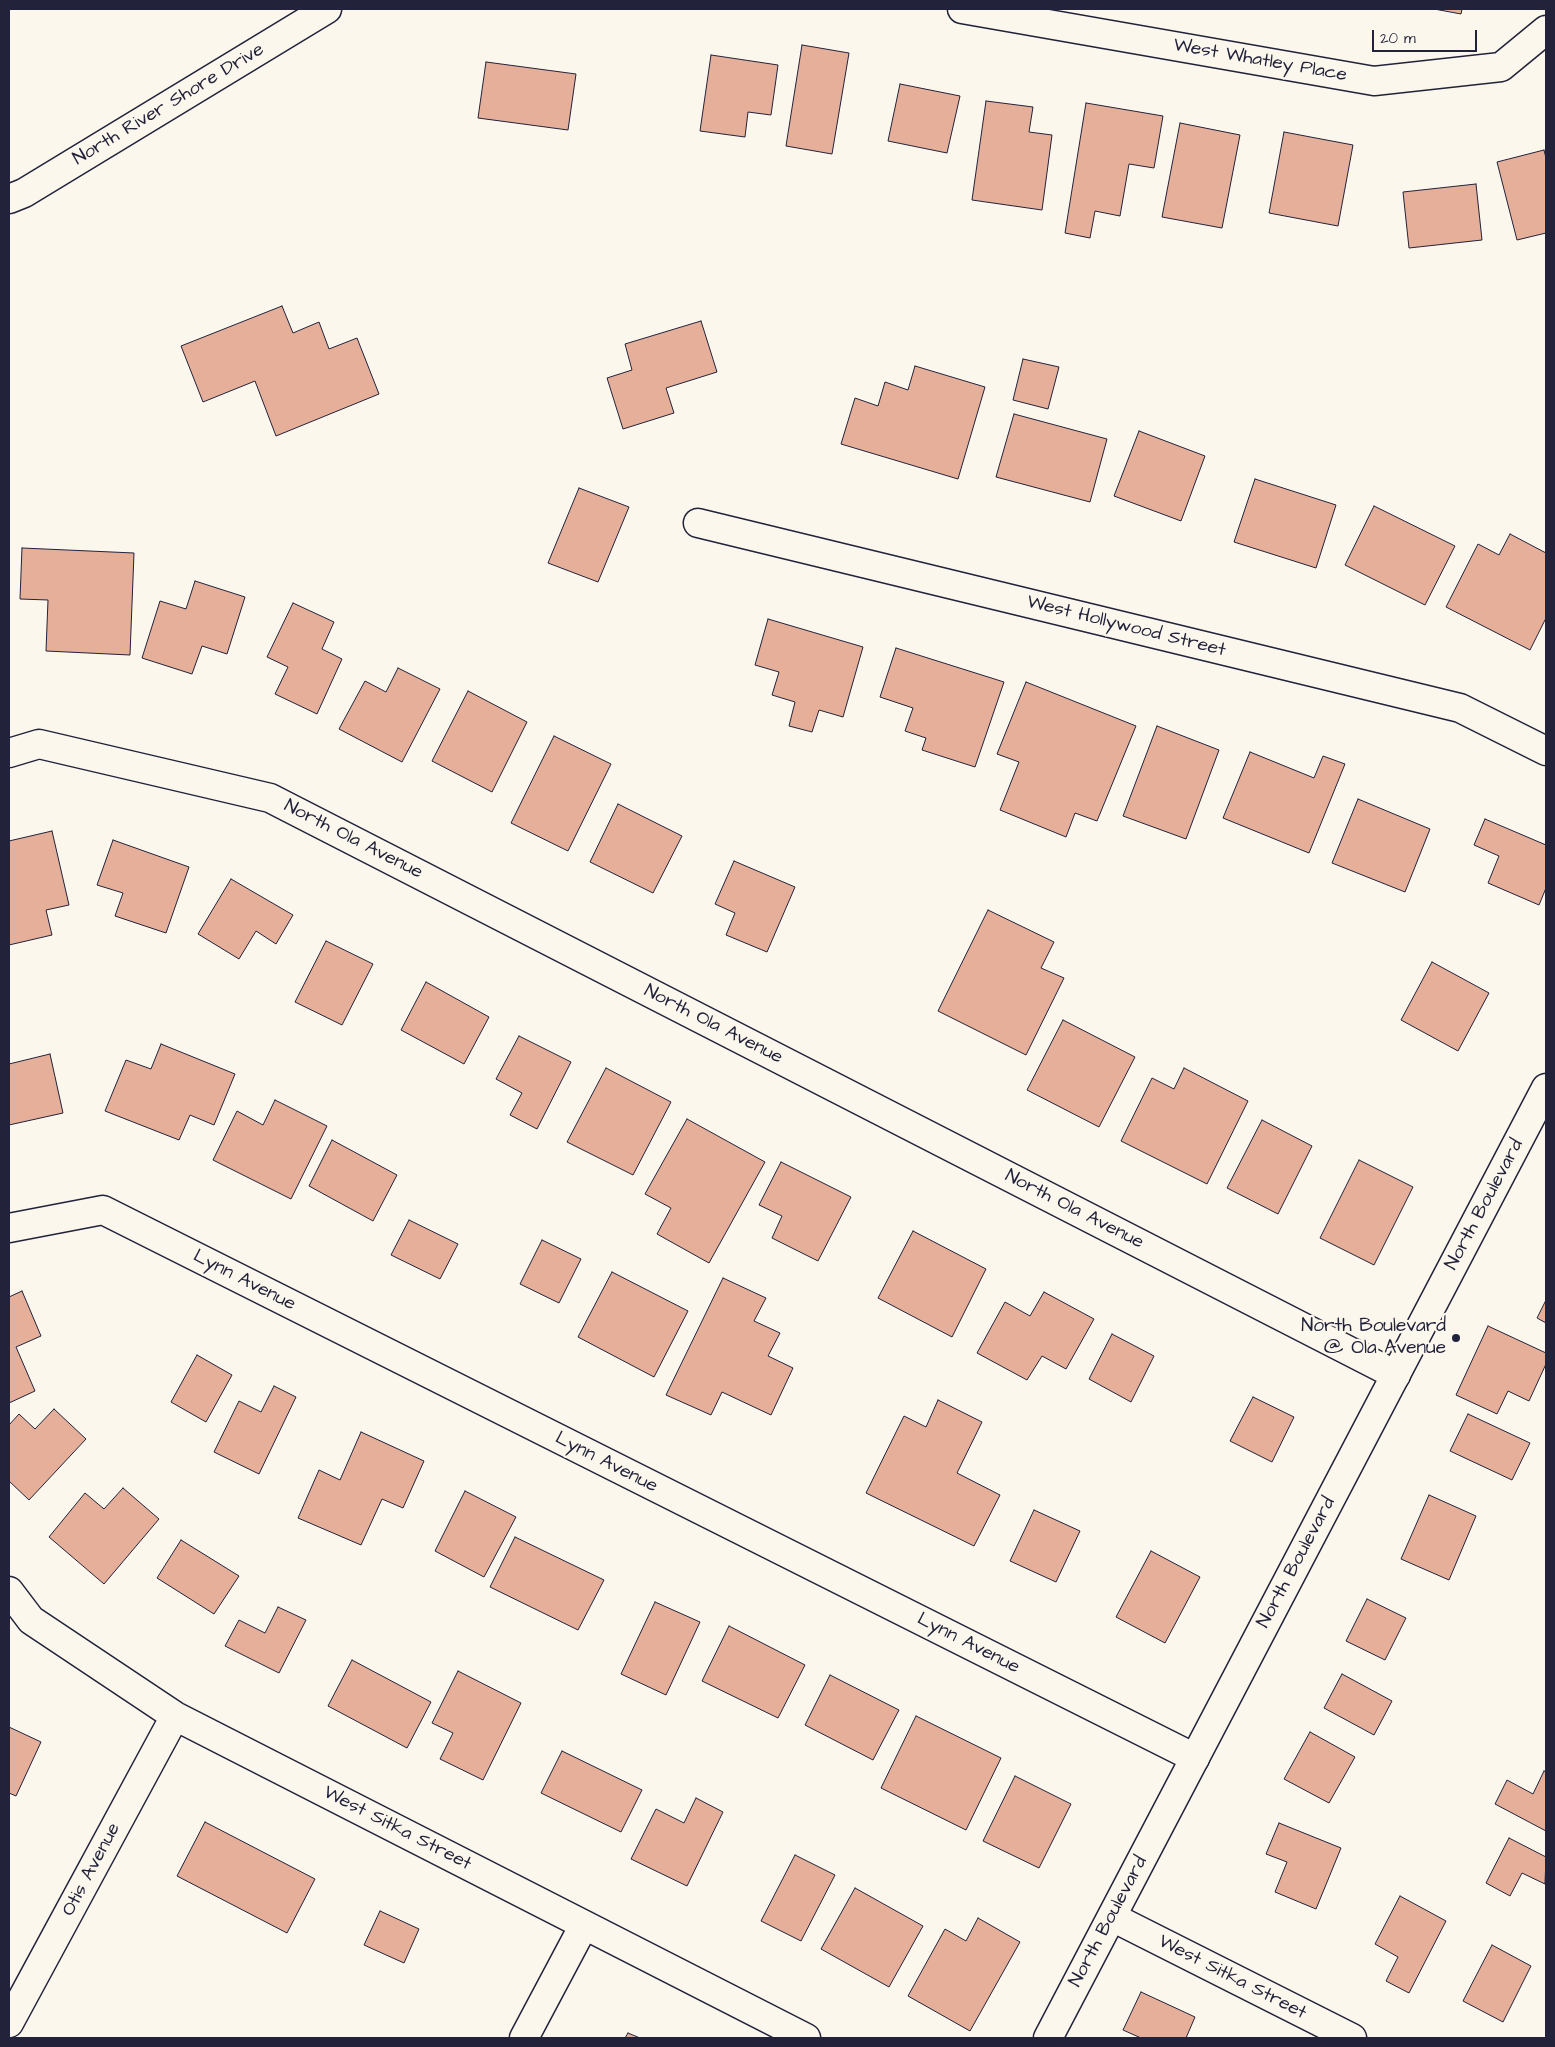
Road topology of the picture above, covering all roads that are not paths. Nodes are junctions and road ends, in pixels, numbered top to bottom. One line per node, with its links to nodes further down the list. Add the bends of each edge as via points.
1 (327, 9): 4 (street, North River Shore Drive, via 24,193)
2 (962, 9): 3 (street, West Whatley Place, via 1374,81 1501,67)
3 (1546, 30)
4 (9, 198)
5 (698, 523): 6 (street, West Hollywood Street, via 1460,708)
6 (1546, 752)
7 (9, 753): 10 (street, North Ola Avenue, via 39,744 270,798)
8 (1546, 1088): 10 (street, North Boulevard)
9 (9, 1228): 13 (street, Lynn Avenue, via 104,1210)
10 (1396, 1375): 13 (street, North Boulevard)
11 (9, 1591): 12 (street, West Sitka Street, via 31,1620)
12 (175, 1716): 15 (street, West Sitka Street); 16 (street, Otis Avenue)
13 (1196, 1758): 14 (street, North Boulevard)
14 (1112, 1917): 19 (street, North Boulevard); 20 (street, West Sitka Street)
15 (584, 1925): 17 (street); 18 (street, West Sitka Street)
16 (9, 2023)
17 (524, 2038)
18 (806, 2038)
19 (1048, 2038)
20 (1352, 2038)

